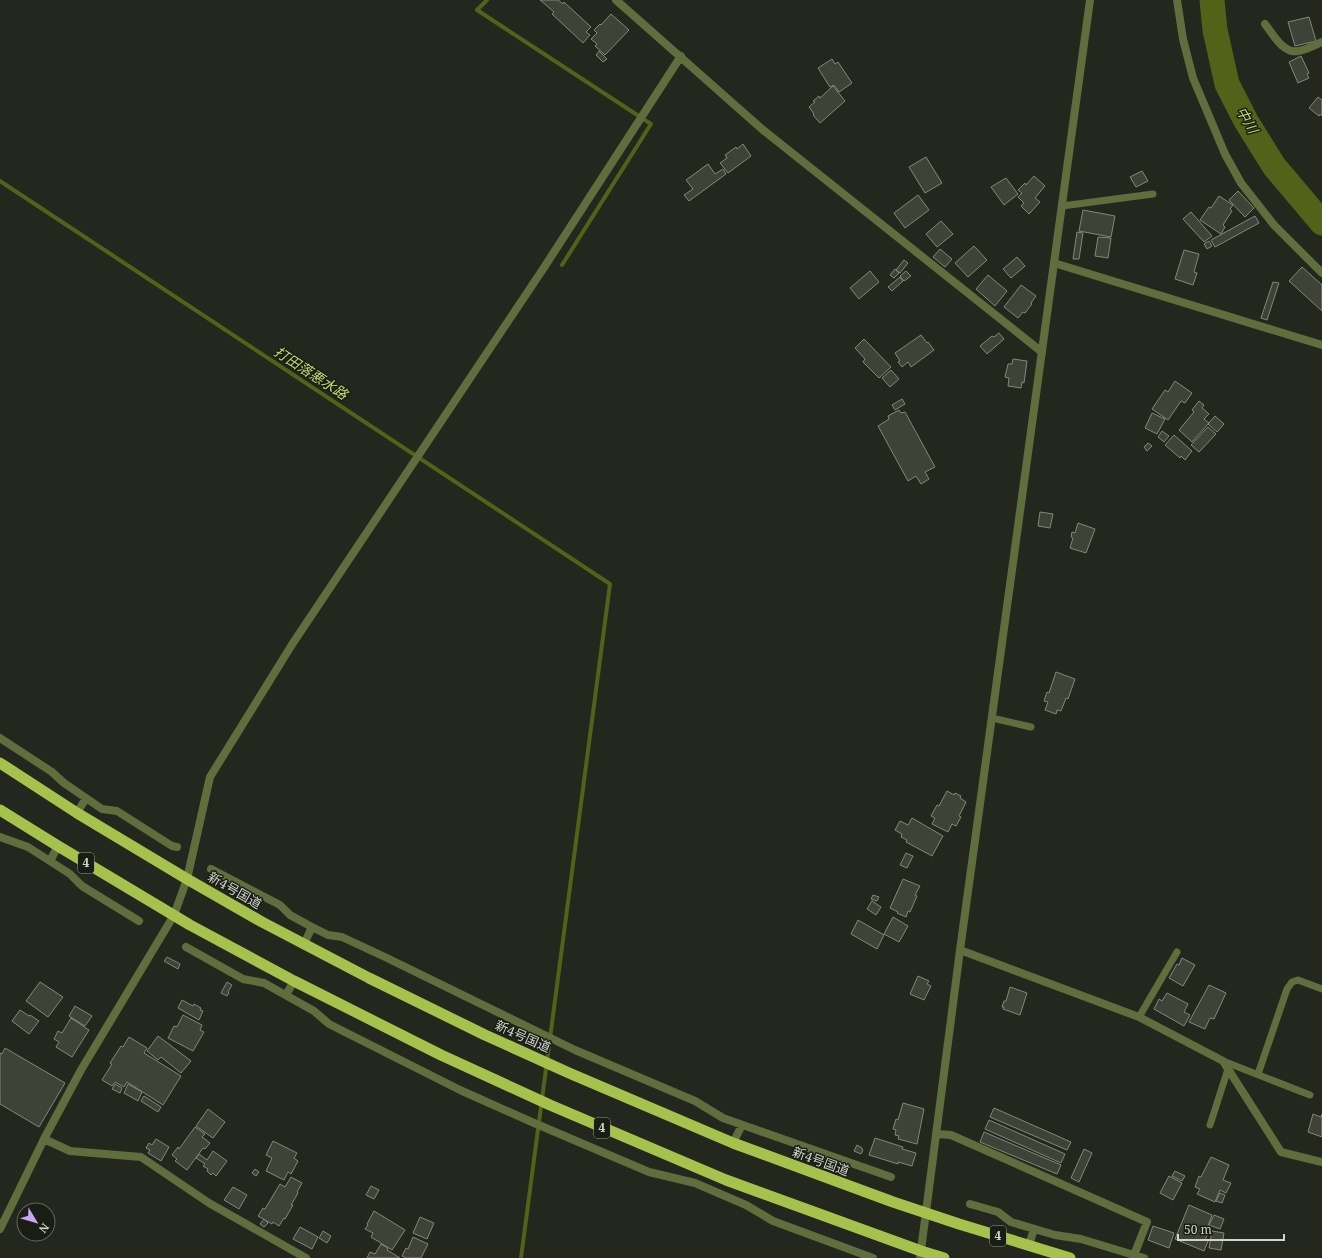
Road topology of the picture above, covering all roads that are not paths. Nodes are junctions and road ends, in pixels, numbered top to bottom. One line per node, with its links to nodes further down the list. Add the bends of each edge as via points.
1 (616, 0): 6 (street)
2 (1090, 0): 8 (street)
3 (1177, 0): 10 (street, via 1193,78 1225,154 1240,182 1274,225)
4 (1265, 24): 5 (street, via 1291,51 1298,52)
5 (1322, 42)
6 (681, 56): 12 (street, via 763,130); 25 (street, via 545,266 293,643 210,777)
7 (1153, 194): 8 (lane)
8 (1062, 206): 9 (street)
9 (1054, 263): 11 (street); 12 (street)
10 (1322, 274)
11 (1322, 344)
12 (1042, 352): 13 (street)
13 (992, 718): 14 (lane); 31 (street)
14 (1032, 727)
15 (0, 738): 17 (street)
16 (0, 763): 19 (highway, 新4号国道 / 4)
17 (86, 798): 19 (street); 22 (street, via 102,809 117,812)
18 (0, 810): 21 (highway, 4)
19 (77, 813): 25 (highway, 新4号国道 / 4)
20 (0, 837): 23 (street, via 28,847)
21 (58, 846): 23 (street); 26 (highway, 4)
22 (177, 847)
23 (50, 861): 27 (street, via 70,874 82,886)
24 (211, 869): 28 (street, via 280,906 290,915)
25 (187, 879): 26 (street); 29 (highway, 新4号国道 / 4)
26 (174, 915): 33 (highway, 4); 44 (street, via 81,1070)
27 (139, 921)
28 (312, 927): 29 (street); 41 (street, via 387,958 575,1050 695,1101 723,1118)
29 (304, 944): 45 (highway, 新4号国道 / 4, via 485,1035)
30 (186, 947): 35 (street, via 243,979 264,983)
31 (960, 950): 36 (street); 43 (street)
32 (1178, 952): 36 (lane)
33 (294, 981): 35 (street); 48 (highway, 4, via 441,1055 543,1102)
34 (1322, 989): 39 (lane, via 1298,980 1292,982 1287,989)
35 (286, 996): 49 (street, via 314,1011 329,1024 460,1090 649,1172 695,1183)
36 (1138, 1017): 37 (street)
37 (1223, 1061): 38 (street); 39 (lane)
38 (1228, 1069): 42 (lane); 46 (street, via 1281,1152)
39 (1258, 1074): 40 (lane)
40 (1310, 1095)
41 (742, 1125): 45 (street); 47 (street)
42 (1210, 1125)
43 (937, 1134): 51 (street); 56 (street, via 951,1135 1147,1222)
44 (44, 1139): 53 (street); 57 (street, via 70,1151 141,1157 209,1203)
45 (733, 1143): 51 (highway, 新4号国道 / 4)
46 (1322, 1162)
47 (891, 1177)
48 (726, 1180): 49 (street); 55 (highway, 4)
49 (720, 1194): 58 (street, via 746,1205 773,1221)
50 (970, 1204): 52 (street, via 998,1212 1011,1222)
51 (926, 1213): 54 (highway, 新4号国道 / 4); 55 (street)
52 (1034, 1228): 54 (street); 56 (street)
53 (0, 1229)
54 (1029, 1245): 60 (highway, 新4号国道 / 4)
55 (921, 1254): 59 (highway, 4)
56 (1134, 1255): 61 (street)
57 (306, 1258)
58 (873, 1258)
59 (944, 1258)
60 (1070, 1258)
61 (1144, 1258)

